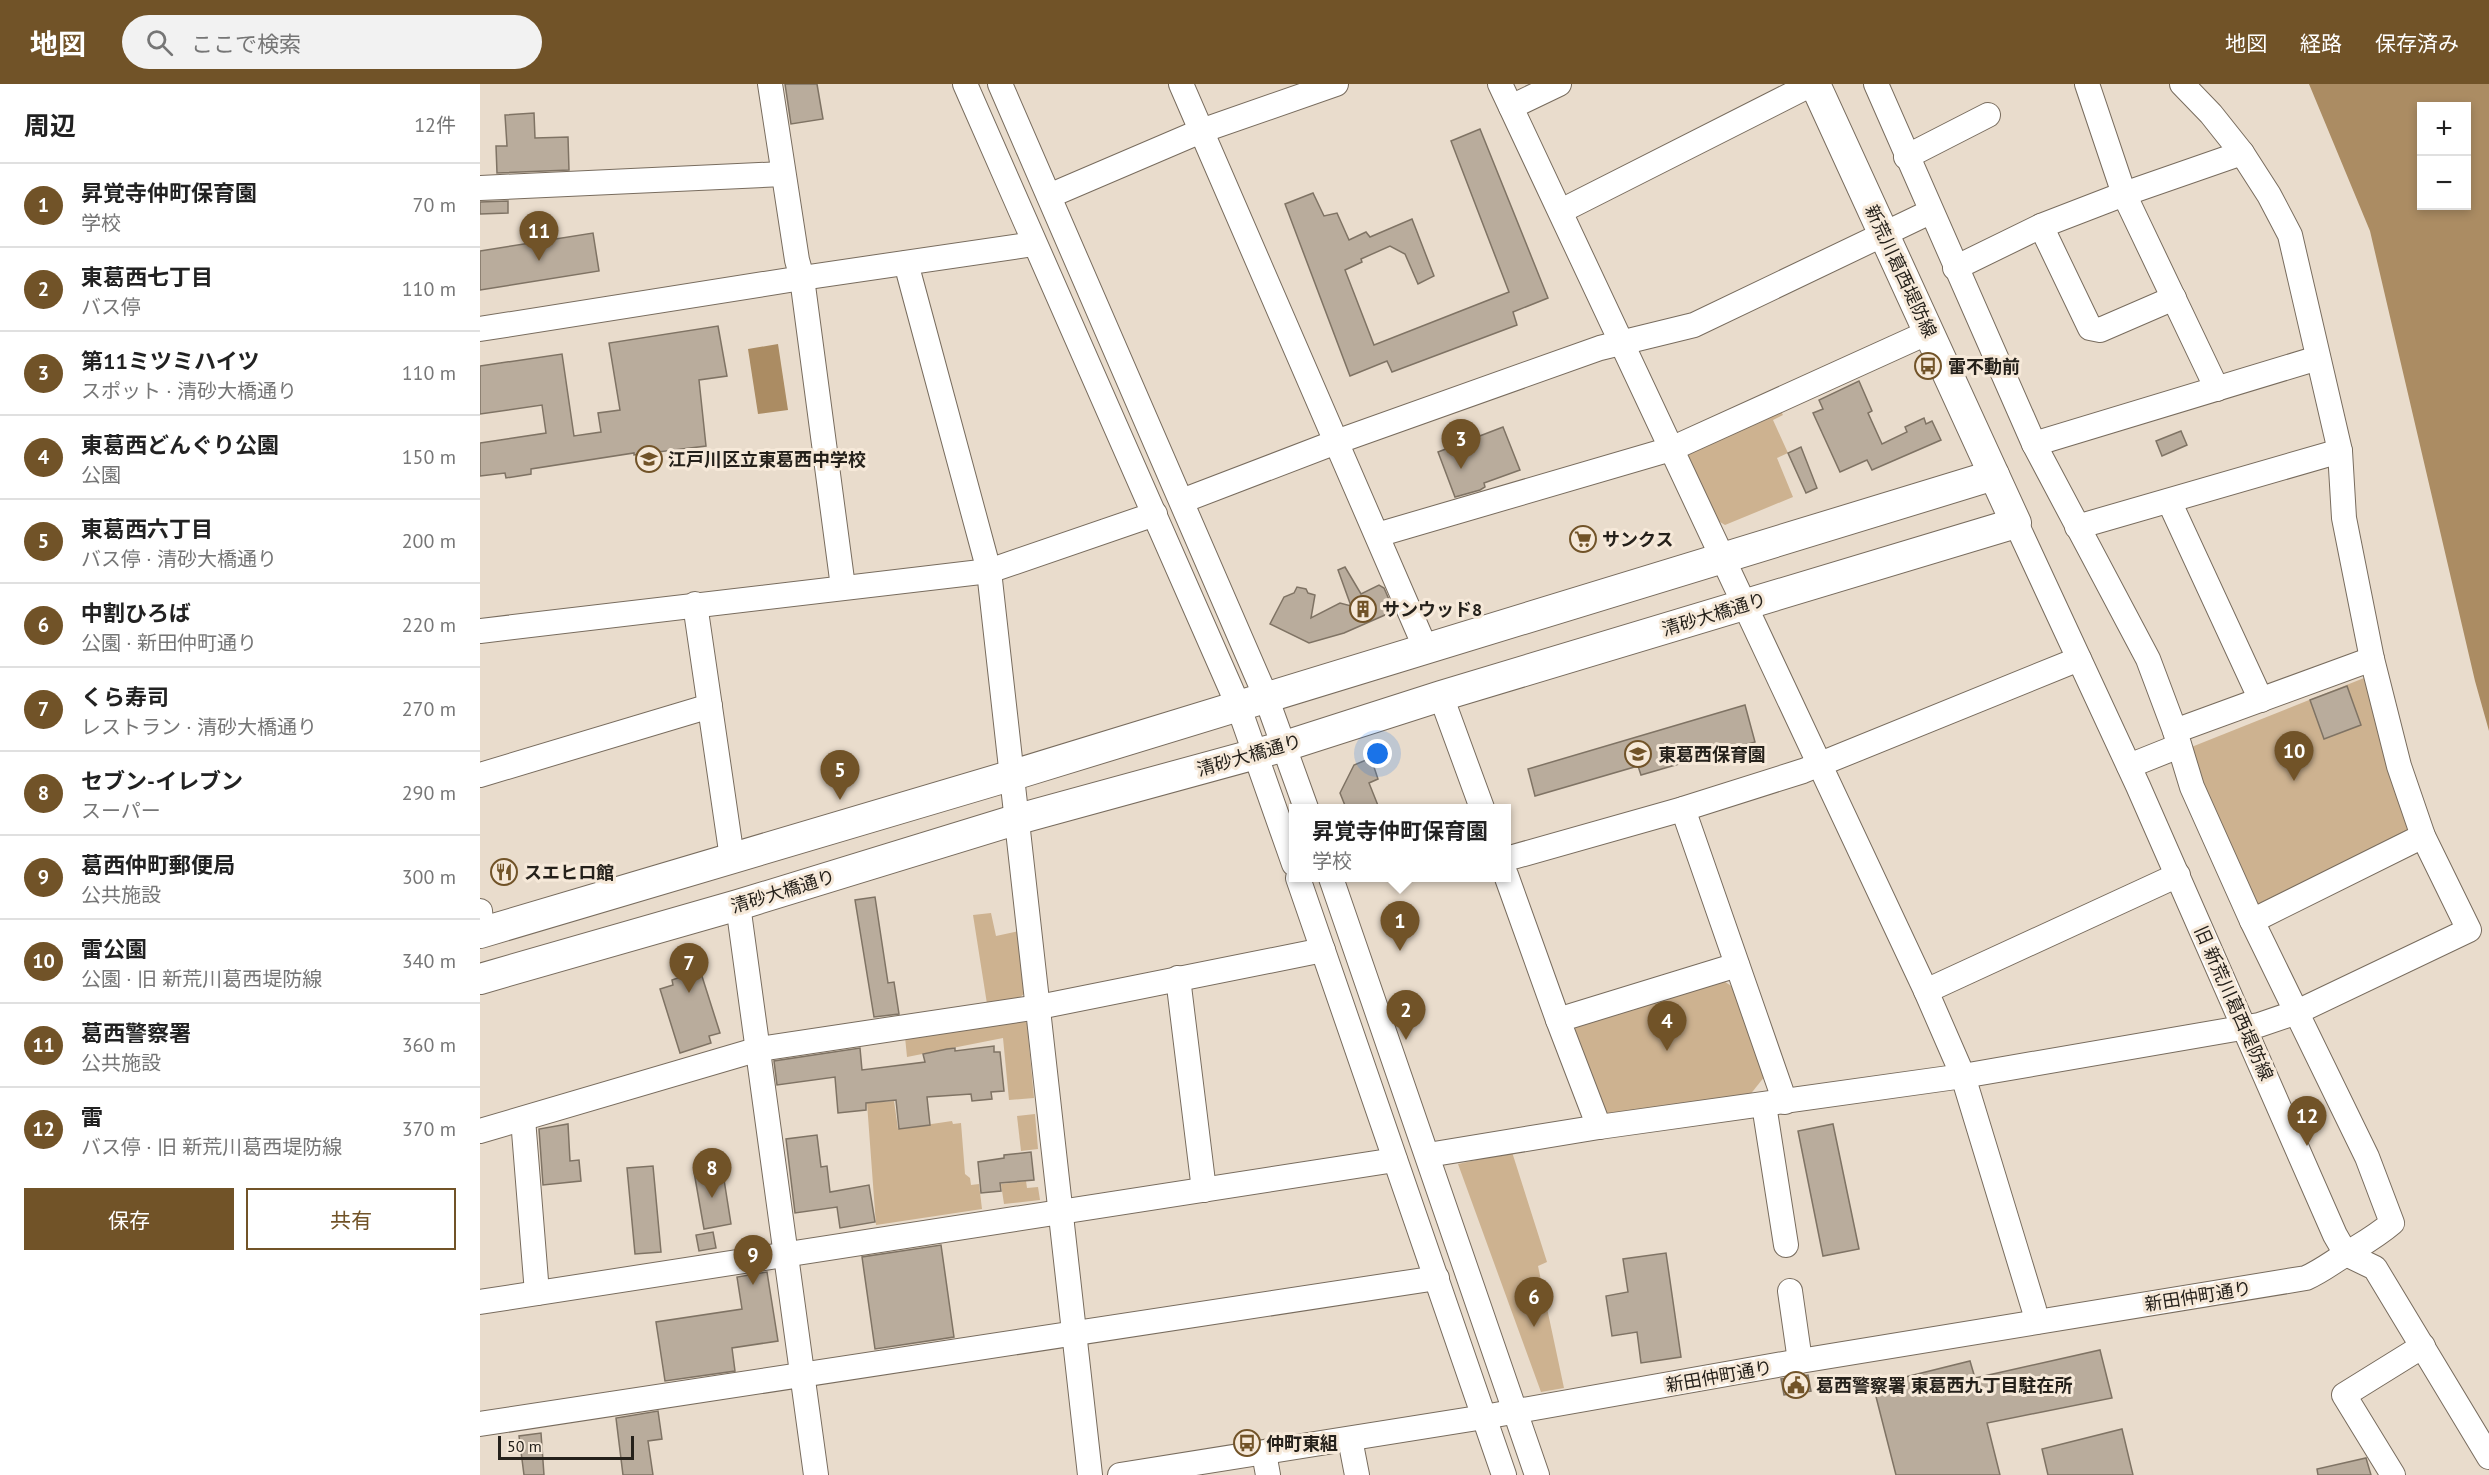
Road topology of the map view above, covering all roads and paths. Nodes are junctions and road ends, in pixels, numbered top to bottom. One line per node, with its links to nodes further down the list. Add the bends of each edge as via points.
1 (770, 84): 17 (street)
2 (965, 84): 25 (street)
3 (1000, 84): 20 (street)
4 (1181, 84): 14 (street)
5 (1336, 84): 14 (street)
6 (1500, 84): 12 (street)
7 (1559, 84): 12 (street)
8 (1814, 84): 21 (street); 24 (main road, 新荒川葛西堤防線)
9 (1876, 84): 16 (street)
10 (2087, 84): 19 (street)
11 (2182, 84): 15 (street)
12 (1511, 107): 21 (street)
13 (1988, 116): 16 (street)
14 (1201, 131): 20 (street); 35 (street)
15 (2242, 153): 19 (street); 33 (street, via 2290,235)
16 (1906, 157): 22 (street)
17 (783, 174): 18 (street); 28 (street)
18 (480, 188)
19 (2124, 194): 23 (street); 29 (street)
20 (1049, 196): 40 (street)
21 (1561, 212): 32 (street)
22 (1930, 212): 24 (street); 27 (street)
23 (2041, 226): 27 (street); 29 (street, via 2090,328 2100,330)
24 (1884, 234): 31 (main road, 新荒川葛西堤防線); 32 (street, via 1694,326)
25 (1034, 244): 26 (street); 42 (street)
26 (906, 263): 28 (street); 47 (street)
27 (1956, 268): 36 (street)
28 (802, 278): 30 (street); 48 (street)
29 (2174, 297): 34 (street)
30 (480, 329)
31 (1929, 332): 37 (street); 39 (main road, 新荒川葛西堤防線)
32 (1622, 344): 35 (street, via 1600,348); 37 (street)
33 (2318, 358): 34 (street); 38 (street)
34 (2217, 389): 36 (street)
35 (1336, 442): 40 (street); 45 (street)
36 (2034, 444): 44 (street)
37 (1671, 449): 45 (street); 46 (street)
38 (2340, 451): 41 (street); 54 (street, via 2344,518)
39 (1994, 475): 43 (main road, 新荒川葛西堤防線); 46 (main road)
40 (1182, 501): 57 (street)
41 (2169, 501): 44 (street); 56 (street)
42 (1155, 514): 47 (street); 57 (street)
43 (2016, 524): 50 (main road, 清砂大橋通り); 53 (street, 旧 新荒川葛西堤防線)
44 (2077, 527): 59 (street, via 2148,659)
45 (1377, 535): 52 (street)
46 (1723, 559): 50 (street); 52 (main road)
47 (990, 571): 48 (street); 65 (street)
48 (843, 587): 49 (street)
49 (695, 604): 51 (street); 58 (street)
50 (1743, 604): 55 (main road, 清砂大橋通り); 62 (street)
51 (480, 631)
52 (1425, 647): 57 (main road)
53 (2079, 659): 62 (street); 63 (street, 旧 新荒川葛西堤防線)
54 (2372, 659): 56 (street); 70 (street, via 2398,766)
55 (1441, 696): 60 (main road, 清砂大橋通り); 67 (street)
56 (2261, 700): 59 (street)
57 (1252, 701): 60 (street); 61 (street); 65 (main road)
58 (710, 706): 64 (street); 72 (street)
59 (2177, 738): 63 (street); 79 (street, via 2192,787)
60 (1284, 746): 61 (main road, 清砂大橋通り); 66 (street)
61 (1255, 754): 69 (main road, 清砂大橋通り); 71 (street)
62 (1819, 765): 68 (street); 85 (street)
63 (2129, 766): 74 (street, 旧 新荒川葛西堤防線)
64 (480, 775)
65 (1013, 775): 69 (street); 72 (main road)
66 (1305, 804)
67 (1481, 804)
68 (1683, 809): 73 (street); 82 (street)
69 (1018, 819): 78 (main road, 清砂大橋通り); 86 (street)
70 (2423, 836): 79 (street); 87 (street, via 2469,930)
71 (1289, 852)
72 (732, 858): 80 (main road)
73 (1511, 858)
74 (2178, 875): 85 (street); 89 (street, 旧 新荒川葛西堤防線)
75 (1299, 882): 81 (street)
76 (1332, 882): 96 (street)
77 (1509, 882): 88 (street)
78 (738, 905): 84 (main road, 清砂大橋通り); 90 (street)
79 (2252, 921): 87 (street)
80 (481, 925)
81 (1323, 950): 83 (street); 97 (street)
82 (1737, 965): 88 (street); 92 (street)
83 (1178, 978): 86 (street); 98 (street)
84 (480, 979)
85 (1926, 991): 91 (street)
86 (1039, 1007): 90 (street); 99 (street)
87 (2297, 1012): 89 (street); 101 (street, 新田仲町通り, via 2367,1157 2392,1222 2373,1239)
88 (1558, 1020): 94 (street)
89 (2246, 1027): 91 (street); 101 (street, 旧 新荒川葛西堤防線)
90 (759, 1049): 93 (street); 102 (street)
91 (1963, 1076): 92 (street); 107 (street)
92 (1774, 1104): 94 (street); 100 (street)
93 (523, 1119): 95 (street); 105 (street)
94 (1599, 1127): 96 (street)
95 (480, 1131)
96 (1428, 1155): 112 (street)
97 (1395, 1160): 98 (street); 103 (street)
98 (1204, 1190): 99 (street)
99 (1061, 1211): 102 (street); 108 (street)
100 (1786, 1245)
101 (2346, 1254): 107 (street, 新田仲町通り, via 2306,1278); 109 (street, via 2375,1268)
102 (786, 1255): 105 (street); 111 (street)
103 (1437, 1278): 108 (street); 113 (street)
104 (1790, 1291): 110 (street)
105 (537, 1293): 106 (street)
106 (480, 1302)
107 (2036, 1322): 110 (street, 新田仲町通り)
108 (1075, 1333): 111 (street); 119 (street)
109 (2422, 1346): 116 (street); 124 (street, via 2344,1395)
110 (1800, 1361): 112 (street, 新田仲町通り)
111 (802, 1374): 114 (street); 118 (street)
112 (1515, 1412): 113 (street, 新田仲町通り); 123 (street)
113 (1484, 1418): 115 (street, 新田仲町通り); 122 (street)
114 (480, 1424)
115 (1350, 1439): 117 (street, 新田仲町通り); 121 (street)
116 (2489, 1457)
117 (1266, 1464): 120 (street, 新田仲町通り)
118 (816, 1475)
119 (1090, 1475)
120 (1120, 1475)
121 (1358, 1475)
122 (1504, 1475)
123 (1537, 1475)
124 (2393, 1475)

